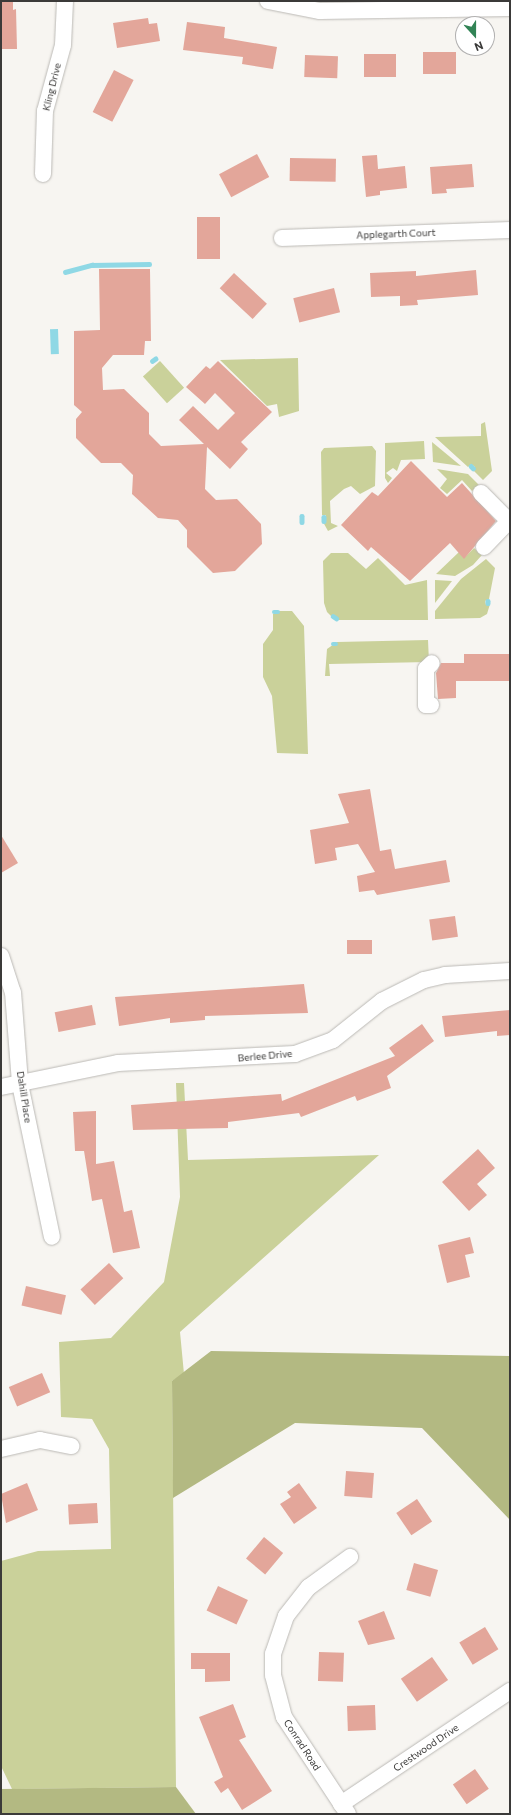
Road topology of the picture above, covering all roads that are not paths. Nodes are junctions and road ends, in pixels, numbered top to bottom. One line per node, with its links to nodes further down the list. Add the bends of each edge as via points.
1 (65, 1): 4 (street, Kling Drive, via 63,46 45,111)
2 (268, 1): 3 (street, via 320,11)
3 (510, 8)
4 (43, 174)
5 (510, 230): 6 (street, Applegarth Court)
6 (282, 238)
7 (482, 493): 8 (street, via 509,521)
8 (484, 547)
9 (432, 663): 10 (street, via 426,669 426,705)
10 (431, 705)
11 (1, 956): 13 (street, Dahill Place, via 13,992)
12 (510, 971): 13 (street, Berlee Drive, via 445,975 424,980 382,1001 333,1040 295,1054 118,1063)
13 (20, 1084): 14 (street, Berlee Drive); 15 (street, Dahill Place)
14 (1, 1087)
15 (52, 1237)
16 (71, 1446): 17 (street, via 40,1440)
17 (1, 1449)
18 (350, 1558): 20 (street, Conrad Road, via 297,1600 278,1634 273,1668 276,1696 284,1717)
19 (510, 1691): 20 (street, Crestwood Drive)
20 (345, 1809)

